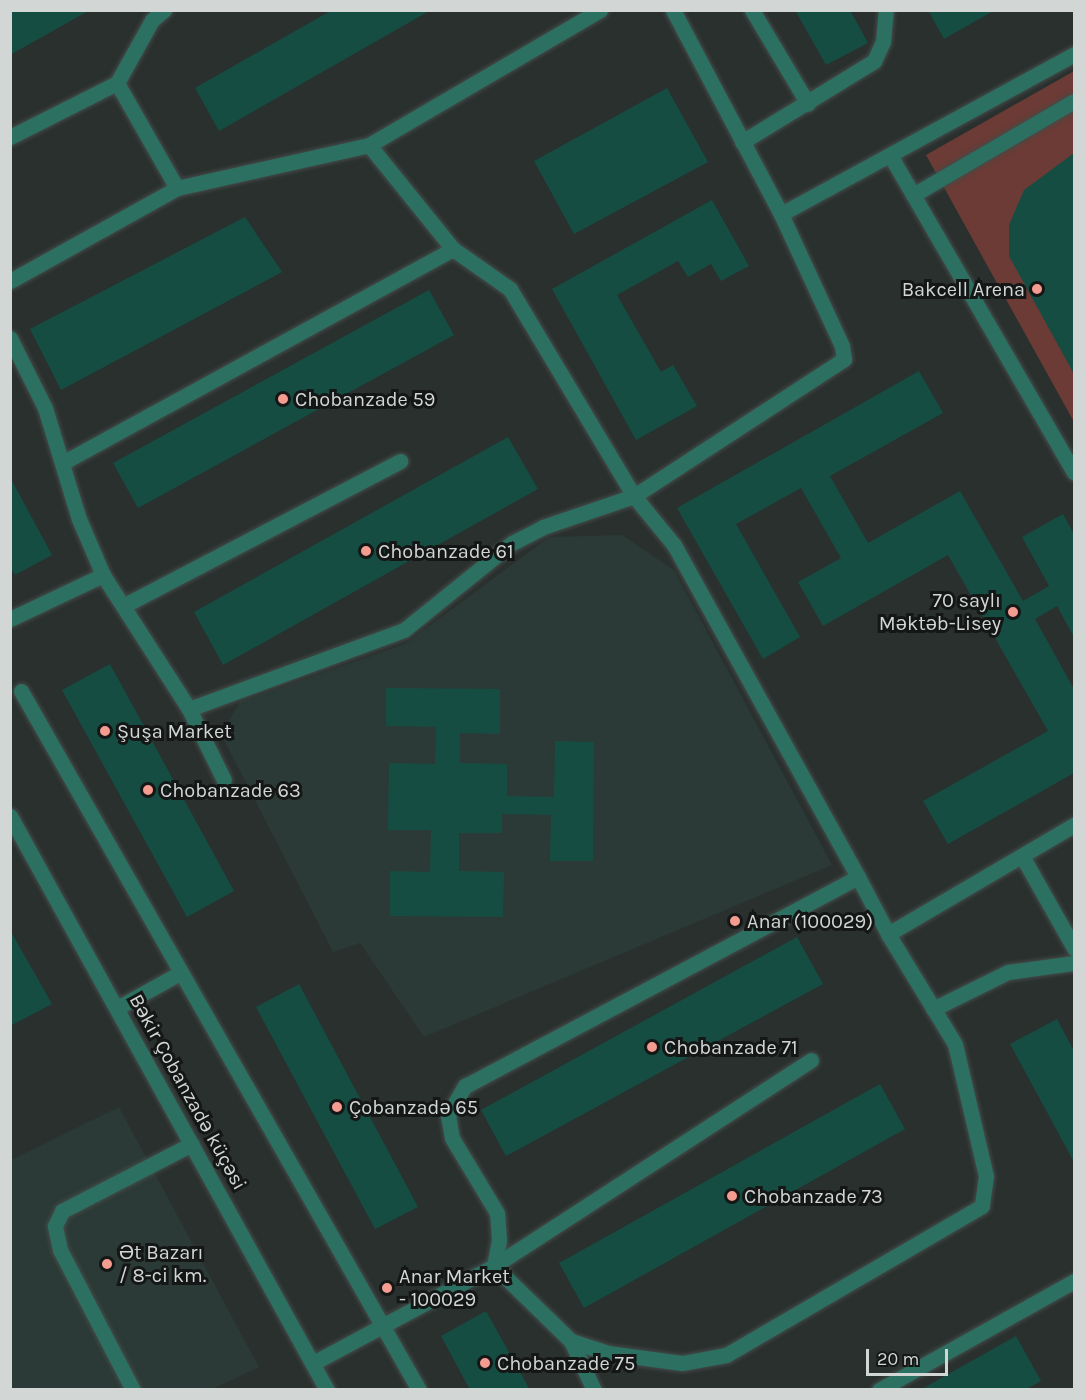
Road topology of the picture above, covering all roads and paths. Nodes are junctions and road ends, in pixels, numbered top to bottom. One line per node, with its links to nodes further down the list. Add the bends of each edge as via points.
1 (164, 10): 7 (street, via 152,20)
2 (600, 10): 12 (street)
3 (673, 10): 11 (street)
4 (752, 10): 9 (street)
5 (886, 10): 9 (street, via 883,42 874,61)
6 (1074, 54): 13 (street)
7 (117, 83): 10 (street); 14 (street)
8 (1074, 101): 15 (street)
9 (808, 104): 11 (street)
10 (10, 137)
11 (742, 142): 16 (street)
12 (369, 145): 14 (street); 17 (street)
13 (890, 155): 15 (street); 16 (street)
14 (177, 188): 18 (street)
15 (913, 195): 22 (street)
16 (781, 214): 23 (street, via 842,346 844,359)
17 (453, 249): 21 (street); 23 (street, via 510,289)
18 (10, 281)
19 (10, 338): 21 (street, via 45,408)
20 (400, 461): 25 (street)
21 (64, 462): 24 (street, via 79,519)
22 (1074, 474)
23 (634, 496): 28 (street, via 543,527 512,543 404,630); 33 (street, via 674,544)
24 (104, 576): 25 (street); 26 (street)
25 (123, 606): 28 (street)
26 (10, 619)
27 (21, 691): 37 (street)
28 (189, 709): 29 (street)
29 (224, 780)
30 (10, 816): 38 (street, Bəkir Çobanzadə küçəsi)
31 (1074, 825): 32 (street)
32 (1022, 856): 34 (street); 35 (street)
33 (858, 877): 34 (street); 42 (street, via 465,1086 448,1115 452,1138 496,1214 499,1240)
34 (888, 934): 39 (street)
35 (1074, 948)
36 (1074, 963): 39 (street, via 1008,972)
37 (180, 973): 38 (street); 44 (street)
38 (117, 1008): 41 (street, Bəkir Çobanzadə küçəsi)
39 (933, 1009): 45 (street, via 955,1044 986,1176 982,1206 726,1355 682,1363 608,1353)
40 (811, 1060): 42 (street)
41 (192, 1144): 46 (street, Bəkir Çobanzadə küçəsi); 47 (street, via 62,1211 55,1226 60,1250)
42 (494, 1266): 44 (street); 45 (street)
43 (1074, 1281): 51 (street)
44 (383, 1326): 46 (street); 49 (street)
45 (571, 1341): 50 (street)
46 (313, 1363): 48 (street, Bəkir Çobanzadə küçəsi)
47 (133, 1389)
48 (327, 1389)
49 (420, 1389)
50 (594, 1389)
51 (879, 1389)

